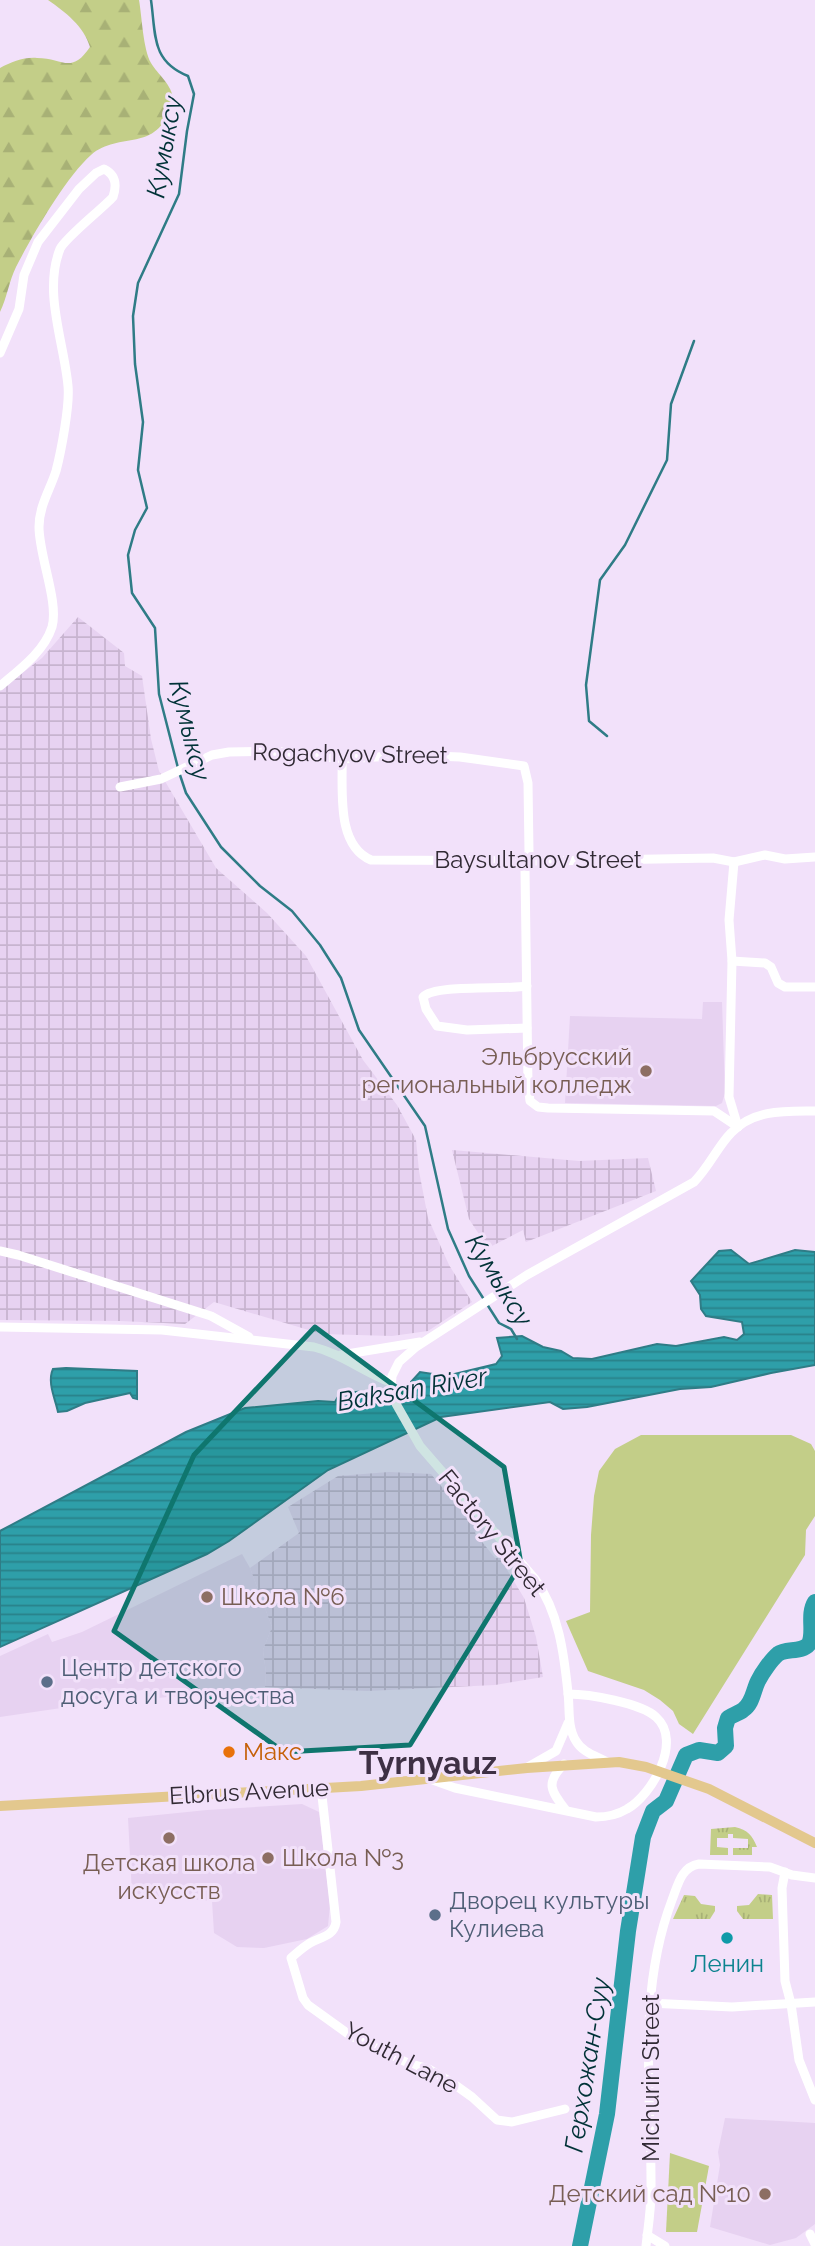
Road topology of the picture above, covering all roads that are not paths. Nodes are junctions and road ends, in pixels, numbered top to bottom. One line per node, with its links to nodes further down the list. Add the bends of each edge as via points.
1 (0, 353): 2 (street, via 19,309 24,275 38,242 79,189 96,173 110,172 115,179 113,197 61,246 53,273 68,389 56,471 43,500 39,526 54,611 52,625 34,656)
2 (0, 687)
3 (342, 759): 4 (street, Rogachyov Street, via 275,751 229,752 160,779); 6 (street, Baysultanov Street, via 349,840 365,857); 6 (street, Rogachyov Street, via 409,755 519,764 526,768 528,783 529,852)
4 (120, 787)
5 (815, 857): 7 (street, Baysultanov Street, via 765,855)
6 (525, 861): 7 (street, Baysultanov Street, via 713,858); 9 (street)
7 (734, 862): 8 (street, via 729,920)
8 (732, 961): 10 (street, via 765,963 785,987); 13 (street, via 729,1097)
9 (527, 986): 11 (street); 11 (street, via 429,992 423,997 437,1026)
10 (815, 987)
11 (527, 1028): 13 (street, via 528,1095 538,1107 714,1111)
12 (815, 1111): 13 (street, via 768,1113)
13 (738, 1127): 17 (street, via 694,1182 546,1264)
14 (0, 1251): 16 (street, via 211,1316)
15 (0, 1327): 16 (street, via 162,1330)
16 (253, 1339): 18 (street, via 314,1347)
17 (425, 1341): 18 (street); 19 (street, via 399,1362)
18 (339, 1356): 19 (street)
19 (391, 1387): 20 (street, Factory Street, via 412,1434 539,1585 557,1627)
20 (568, 1694): 21 (street, Factory Street); 28 (street, via 645,1710 663,1725 666,1741 659,1772 629,1808 596,1817)
21 (569, 1721): 22 (street, via 579,1746); 24 (street, via 556,1751)
22 (607, 1762): 23 (main road, Elbrus Avenue); 29 (main road, Elbrus Avenue, via 688,1781)
23 (564, 1764): 24 (main road, Elbrus Avenue); 28 (street, via 552,1784)
24 (527, 1768): 25 (main road, Elbrus Avenue)
25 (430, 1779): 26 (main road, Elbrus Avenue); 28 (street)
26 (321, 1787): 27 (main road, Elbrus Avenue); 36 (street, Youth Lane, via 336,1922 328,1935 291,1958 308,2005 351,2036 451,2082 497,2120 512,2122)
27 (0, 1806)
28 (565, 1810)
29 (815, 1843)
30 (785, 1872): 31 (street, Michurin Street); 32 (street, Michurin Street, via 699,1864 688,1868 660,1936); 34 (street, via 783,1965)
31 (815, 1878)
32 (649, 2003): 34 (street); 38 (street, Michurin Street, via 651,2194)
33 (815, 2003): 34 (street)
34 (791, 2004): 35 (street, via 799,2060)
35 (815, 2100)
36 (565, 2109)
37 (810, 2234): 39 (street)
38 (647, 2235): 40 (street, Michurin Street); 41 (street)
39 (815, 2244)
40 (646, 2246)
41 (665, 2246)

